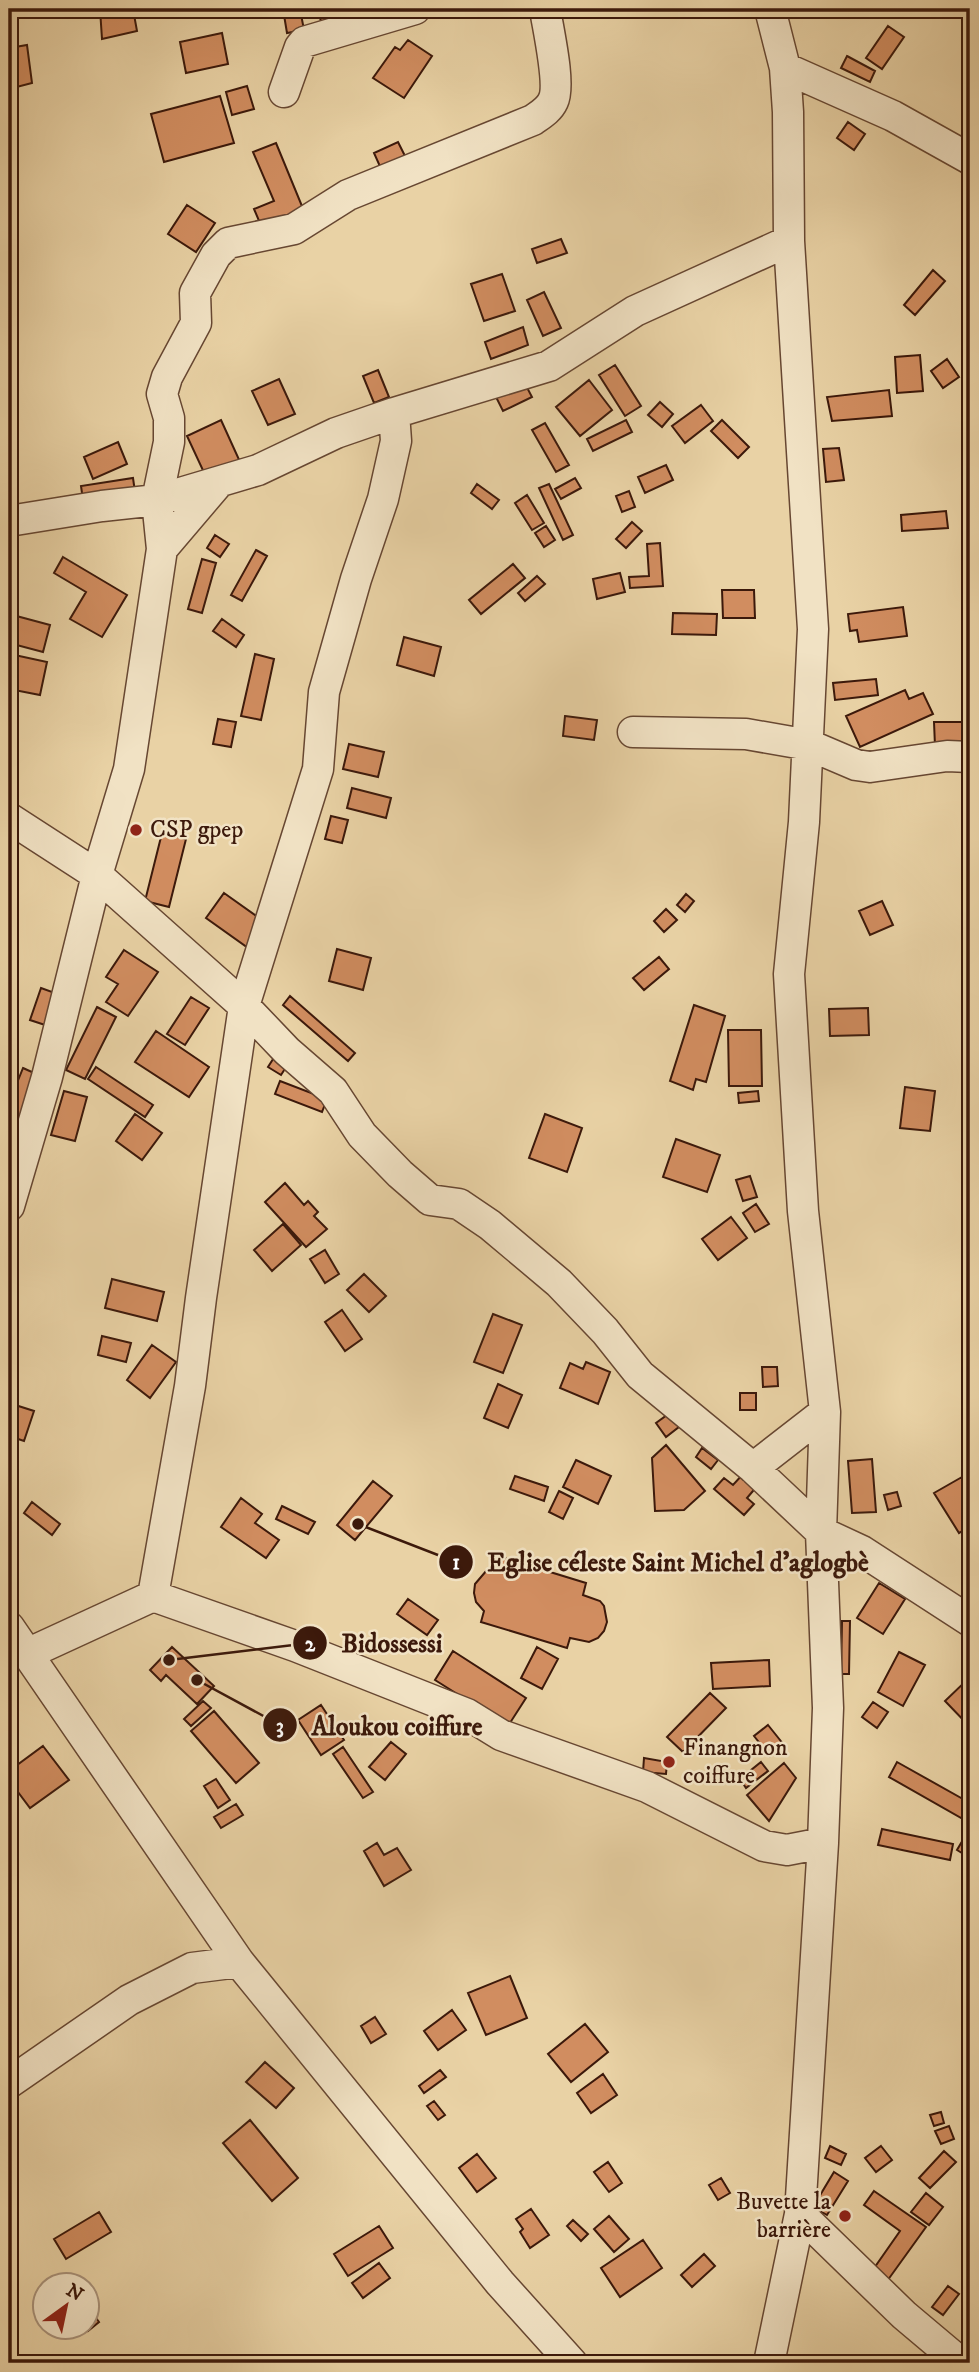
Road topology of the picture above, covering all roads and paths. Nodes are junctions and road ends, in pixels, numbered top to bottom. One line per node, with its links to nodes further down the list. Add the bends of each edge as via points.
1 (415, 9): 5 (street, via 304,42)
2 (545, 9): 10 (street, via 556,89 545,112 348,195 294,229 228,243 216,255 195,293 196,323 162,394 169,442)
3 (770, 9): 4 (street)
4 (785, 68): 6 (street, via 893,116); 7 (street)
5 (284, 92)
6 (970, 159)
7 (789, 242): 8 (street, via 635,311 549,366); 14 (street, via 813,629)
8 (394, 413): 9 (street); 18 (street, via 396,441 383,499 324,692 318,769)
9 (219, 482): 10 (street); 12 (street)
10 (157, 500): 11 (street); 12 (street)
11 (9, 521)
12 (162, 549): 17 (street, via 129,769)
13 (633, 732): 14 (street, via 746,734)
14 (809, 745): 15 (street, via 870,767); 20 (street, via 789,974 803,1211)
15 (970, 757)
16 (9, 818): 17 (street)
17 (97, 874): 18 (street); 19 (street, via 47,1077)
18 (244, 1006): 21 (street, via 333,1091 362,1135 400,1174 430,1200 460,1204 510,1241 581,1304 640,1375); 23 (street, via 191,1386)
19 (9, 1206)
20 (825, 1412): 21 (street); 22 (street)
21 (753, 1468): 22 (street)
22 (821, 1532): 24 (street, via 862,1551); 27 (street, via 828,1708)
23 (153, 1596): 26 (street); 27 (street, via 308,1651 467,1714 501,1735 648,1787 764,1846 787,1850)
24 (970, 1621)
25 (9, 1627): 26 (street)
26 (27, 1654): 28 (street)
27 (822, 1843): 30 (street)
28 (239, 1962): 29 (street, via 192,1968 129,2000); 31 (street, via 500,2283)
29 (9, 2083)
30 (800, 2214): 32 (street); 33 (street)
31 (572, 2363)
32 (769, 2363)
33 (961, 2363)

